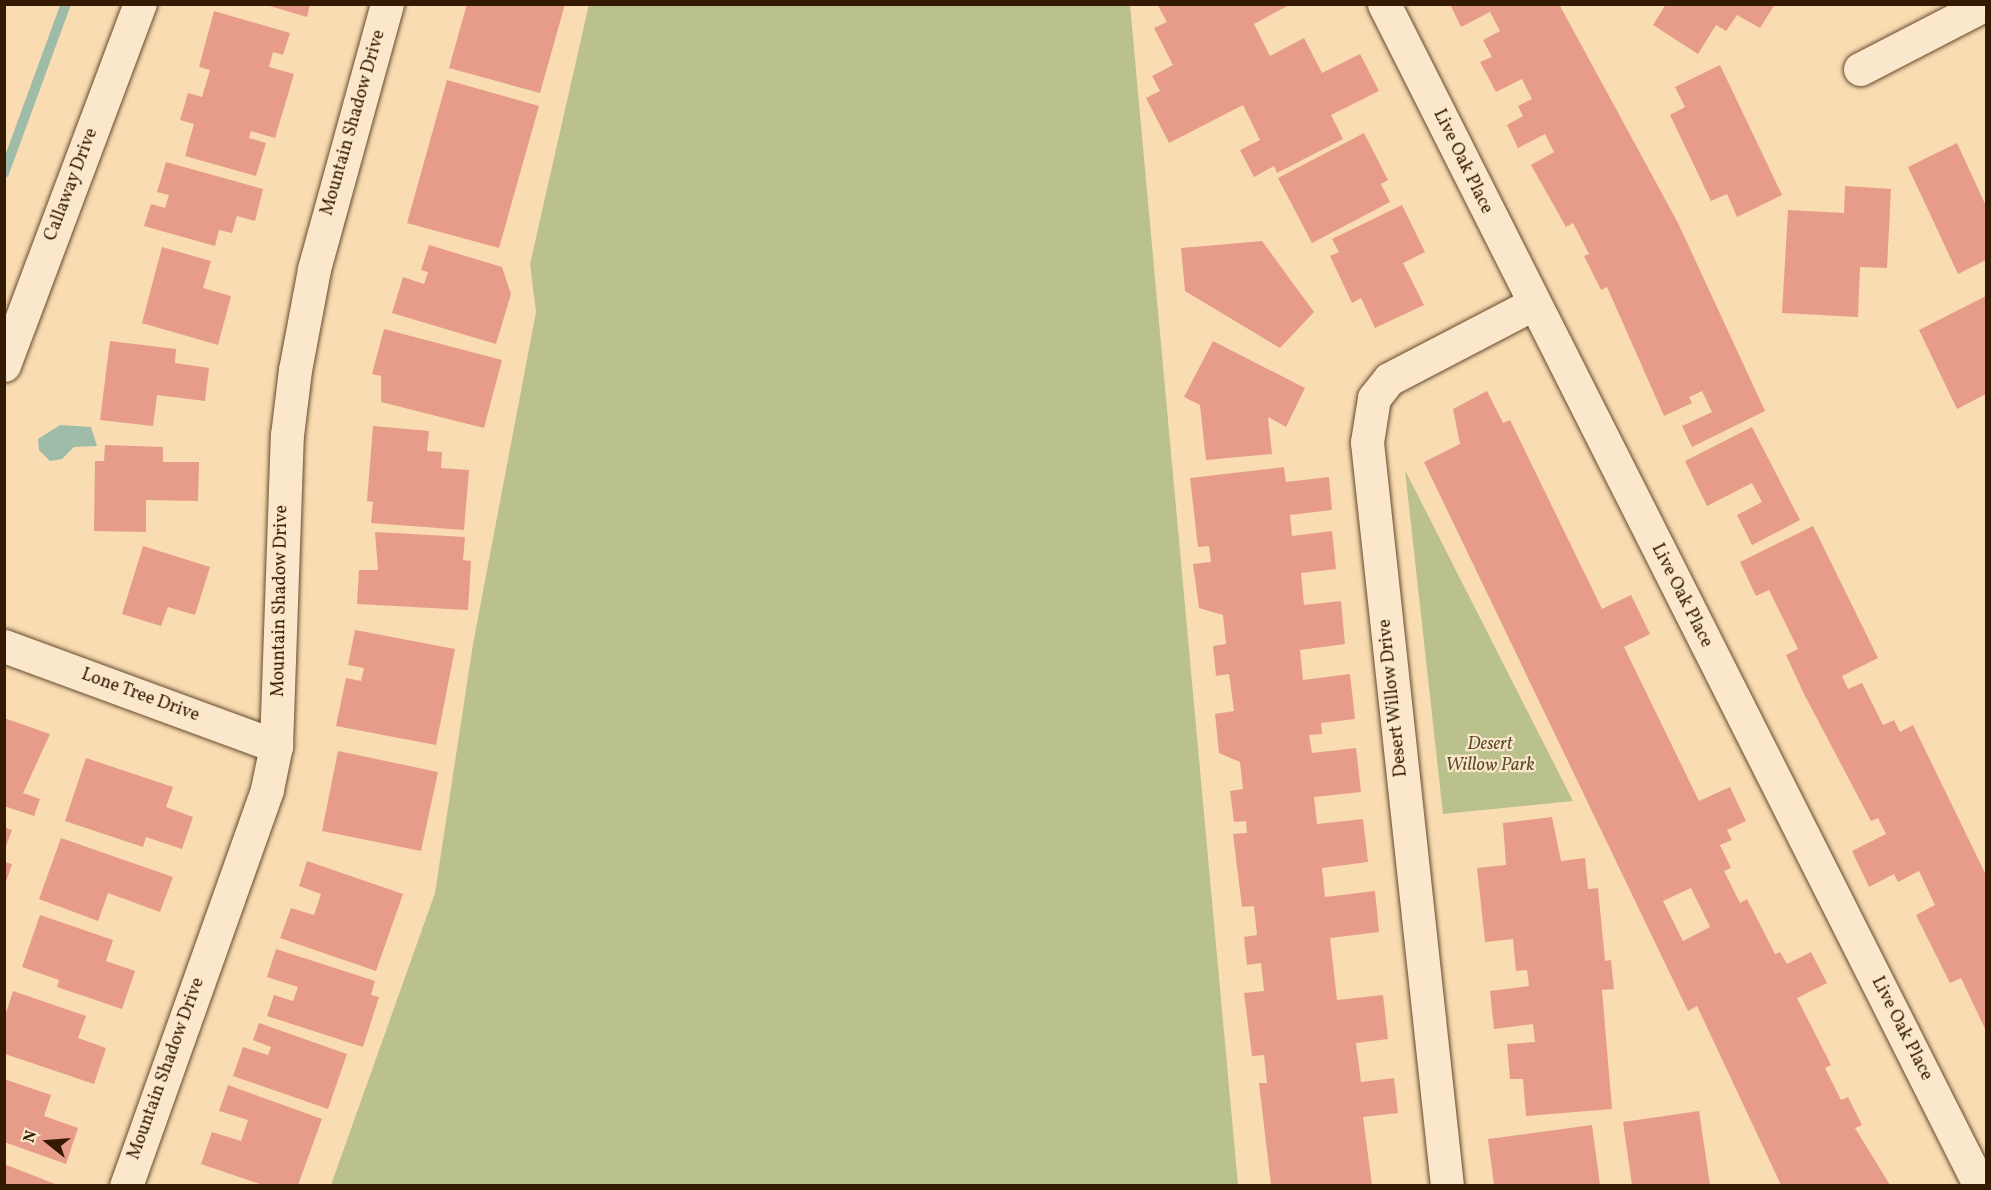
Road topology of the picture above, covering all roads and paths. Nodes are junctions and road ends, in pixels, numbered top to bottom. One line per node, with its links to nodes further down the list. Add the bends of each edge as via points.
1 (140, 4): 7 (street, Callaway Drive)
2 (387, 4): 9 (street, Mountain Shadow Drive, via 317,258 295,370 286,435)
3 (1384, 4): 6 (street, Live Oak Place)
4 (1986, 4): 5 (street)
5 (1860, 69)
6 (1533, 304): 11 (street, Desert Willow Drive, via 1389,379 1374,398 1367,442); 12 (street, Live Oak Place)
7 (4, 365)
8 (4, 646): 9 (street, Lone Tree Drive)
9 (276, 746): 10 (street, Mountain Shadow Drive, via 267,789)
10 (126, 1185)
11 (1447, 1185)
12 (1980, 1185)

